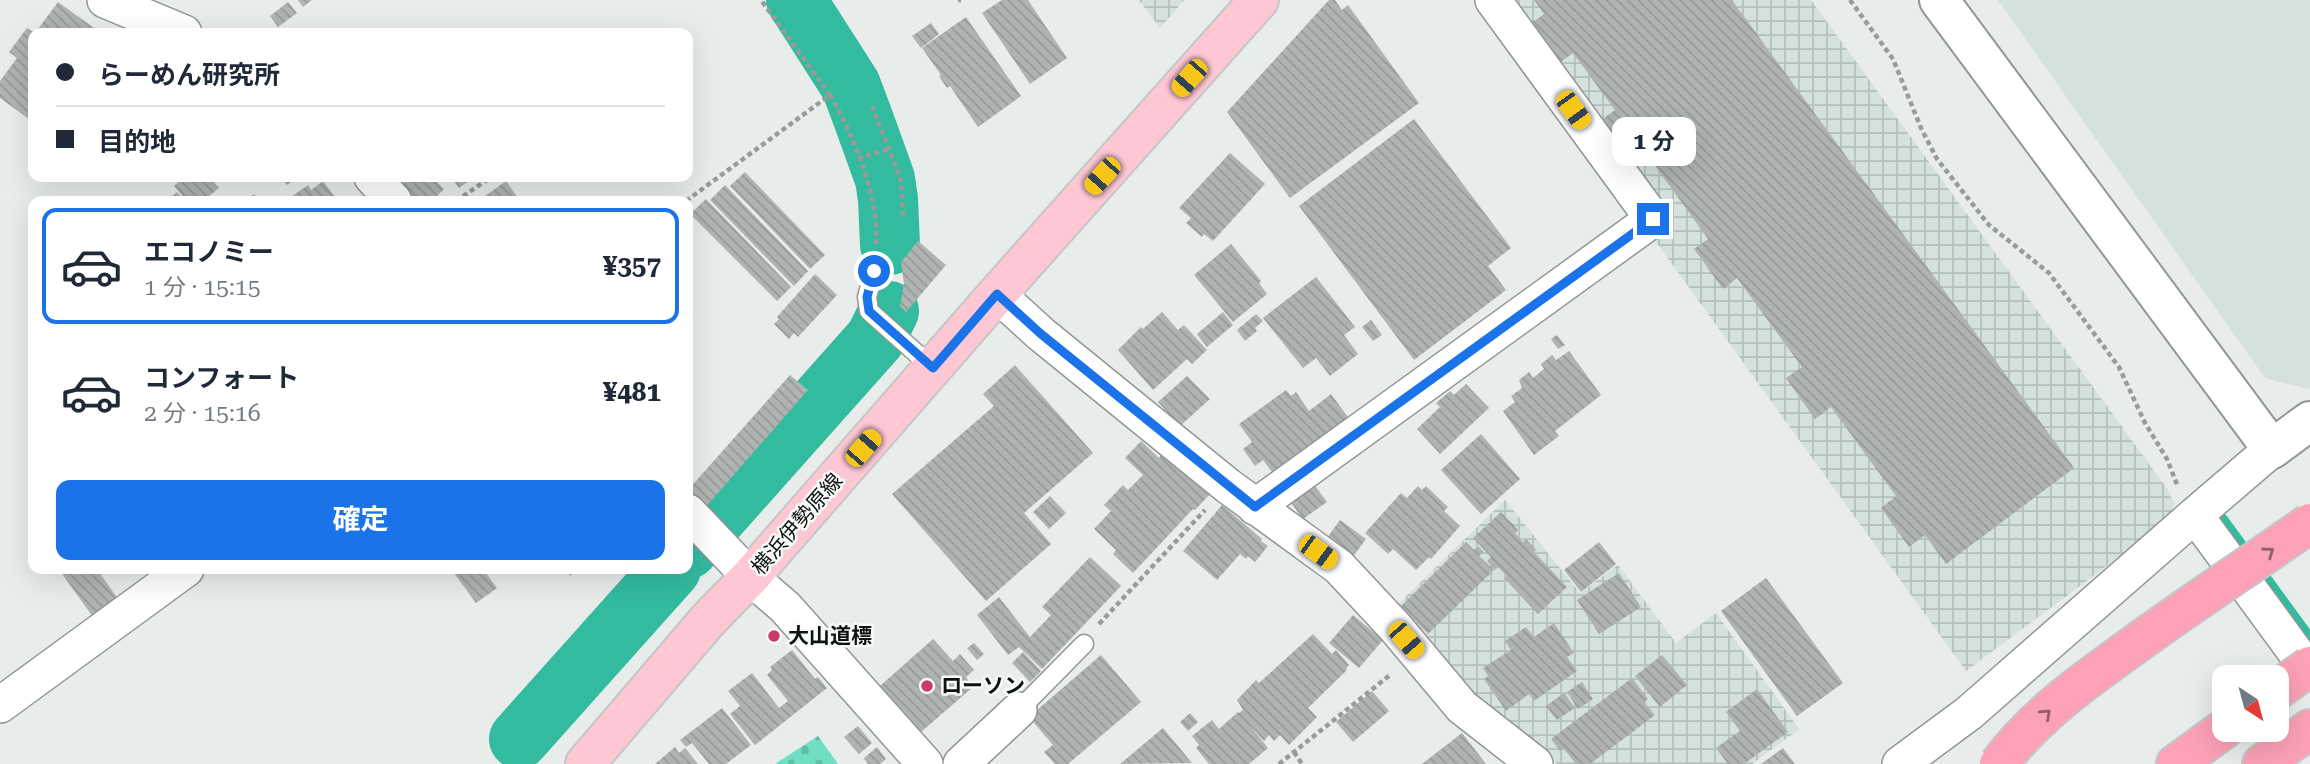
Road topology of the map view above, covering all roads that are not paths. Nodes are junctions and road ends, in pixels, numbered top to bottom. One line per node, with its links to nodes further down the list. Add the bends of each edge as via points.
1 (106, 0): 5 (street)
2 (1259, 0): 9 (main road, 横浜伊勢原線)
3 (1493, 0): 13 (street, via 1653,219)
4 (1938, 0): 12 (street)
5 (172, 28)
6 (377, 182): 7 (street)
7 (389, 196)
8 (874, 271): 10 (lane, via 867,297 869,311)
9 (997, 294): 10 (main road, 横浜伊勢原線); 13 (street)
10 (933, 368): 18 (main road, 横浜伊勢原線)
11 (2310, 421): 12 (street)
12 (2272, 449): 14 (street)
13 (1255, 507): 30 (street, via 1339,567 1462,707)
14 (2195, 515): 21 (street); 31 (street, via 1969,713)
15 (699, 523): 18 (street)
16 (2310, 523): 32 (highway, one-way to 16, bridge, via 2047,712 2088,678)
17 (179, 574): 23 (street)
18 (750, 577): 27 (main road, 横浜伊勢原線); 28 (street, via 785,607)
19 (1084, 644): 24 (lane)
20 (2310, 666): 22 (highway, bridge)
21 (2310, 672)
22 (2289, 682)
23 (0, 705)
24 (1019, 710): 29 (street)
25 (2310, 729): 34 (highway)
26 (2212, 738): 33 (highway)
27 (585, 764)
28 (925, 764)
29 (961, 764)
30 (1535, 764)
31 (1900, 764)
32 (1999, 764)
33 (2176, 764)
34 (2262, 764)

